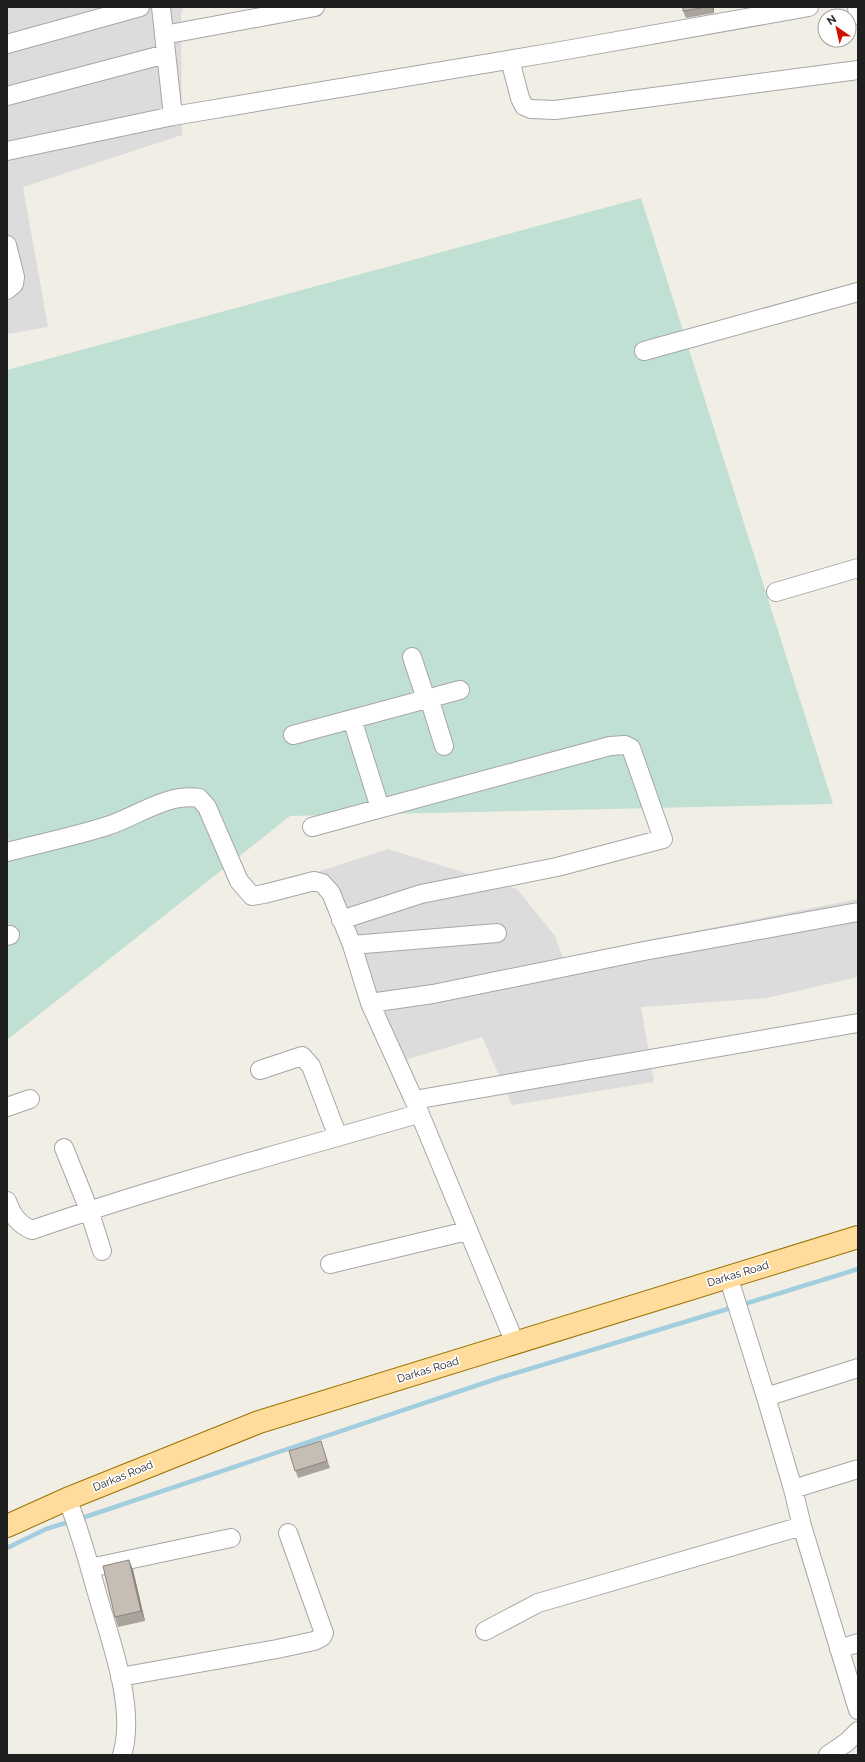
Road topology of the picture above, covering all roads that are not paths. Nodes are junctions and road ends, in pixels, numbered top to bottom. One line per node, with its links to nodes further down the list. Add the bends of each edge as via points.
1 (140, 7): 8 (street)
2 (161, 7): 7 (street)
3 (315, 7): 7 (street)
4 (809, 7): 10 (street)
5 (857, 7): 6 (street)
6 (858, 15)
7 (164, 35): 9 (street)
8 (7, 44)
9 (166, 54): 12 (street); 13 (street)
10 (510, 60): 11 (street, via 524,106 531,109 555,110); 13 (street)
11 (858, 70)
12 (7, 96)
13 (173, 116): 14 (street)
14 (7, 151)
15 (7, 245): 16 (street, via 15,277 14,284)
16 (7, 290)
17 (858, 292): 18 (street)
18 (644, 351)
19 (858, 568): 20 (street)
20 (776, 592)
21 (412, 657): 23 (street)
22 (460, 690): 23 (street)
23 (427, 698): 24 (street); 26 (street)
24 (352, 719): 25 (street); 27 (street)
25 (293, 735)
26 (444, 746)
27 (380, 808): 28 (street); 31 (street, via 610,746 625,745 631,748 663,839 557,867 421,894)
28 (312, 827)
29 (7, 852): 31 (street, via 109,825 173,799 188,796 199,798 207,807 240,881 252,896 314,881 322,883 331,893)
30 (858, 912): 34 (street, via 644,951 448,991)
31 (341, 920): 33 (street)
32 (497, 933): 33 (street)
33 (352, 945): 34 (street)
34 (370, 1003): 39 (street)
35 (858, 1023): 39 (street)
36 (260, 1070): 40 (street, via 302,1056 311,1066)
37 (30, 1100): 38 (street)
38 (7, 1107)
39 (416, 1107): 40 (street); 44 (street)
40 (338, 1137): 43 (street)
41 (64, 1148): 43 (street)
42 (7, 1201): 43 (street, via 21,1225 32,1230)
43 (89, 1210): 46 (street)
44 (467, 1231): 47 (street); 49 (street)
45 (858, 1238): 48 (main road, Darkas Road)
46 (102, 1251)
47 (330, 1264)
48 (734, 1295): 49 (main road, Darkas Road); 51 (street)
49 (515, 1344): 54 (main road, Darkas Road, via 259,1422)
50 (858, 1368): 51 (street)
51 (766, 1397): 53 (street)
52 (858, 1469): 53 (street)
53 (793, 1489): 56 (street)
54 (74, 1515): 55 (main road, Darkas Road); 59 (street)
55 (7, 1526)
56 (802, 1526): 60 (street, via 538,1603); 62 (street)
57 (288, 1533): 63 (street, via 324,1633 322,1637 277,1649)
58 (231, 1538): 59 (street)
59 (90, 1568): 63 (street)
60 (485, 1631)
61 (858, 1643): 62 (street)
62 (839, 1649): 64 (street)
63 (120, 1676): 67 (street, via 126,1712 126,1741)
64 (858, 1710)
65 (858, 1731): 66 (street)
66 (833, 1754)
67 (122, 1755)

